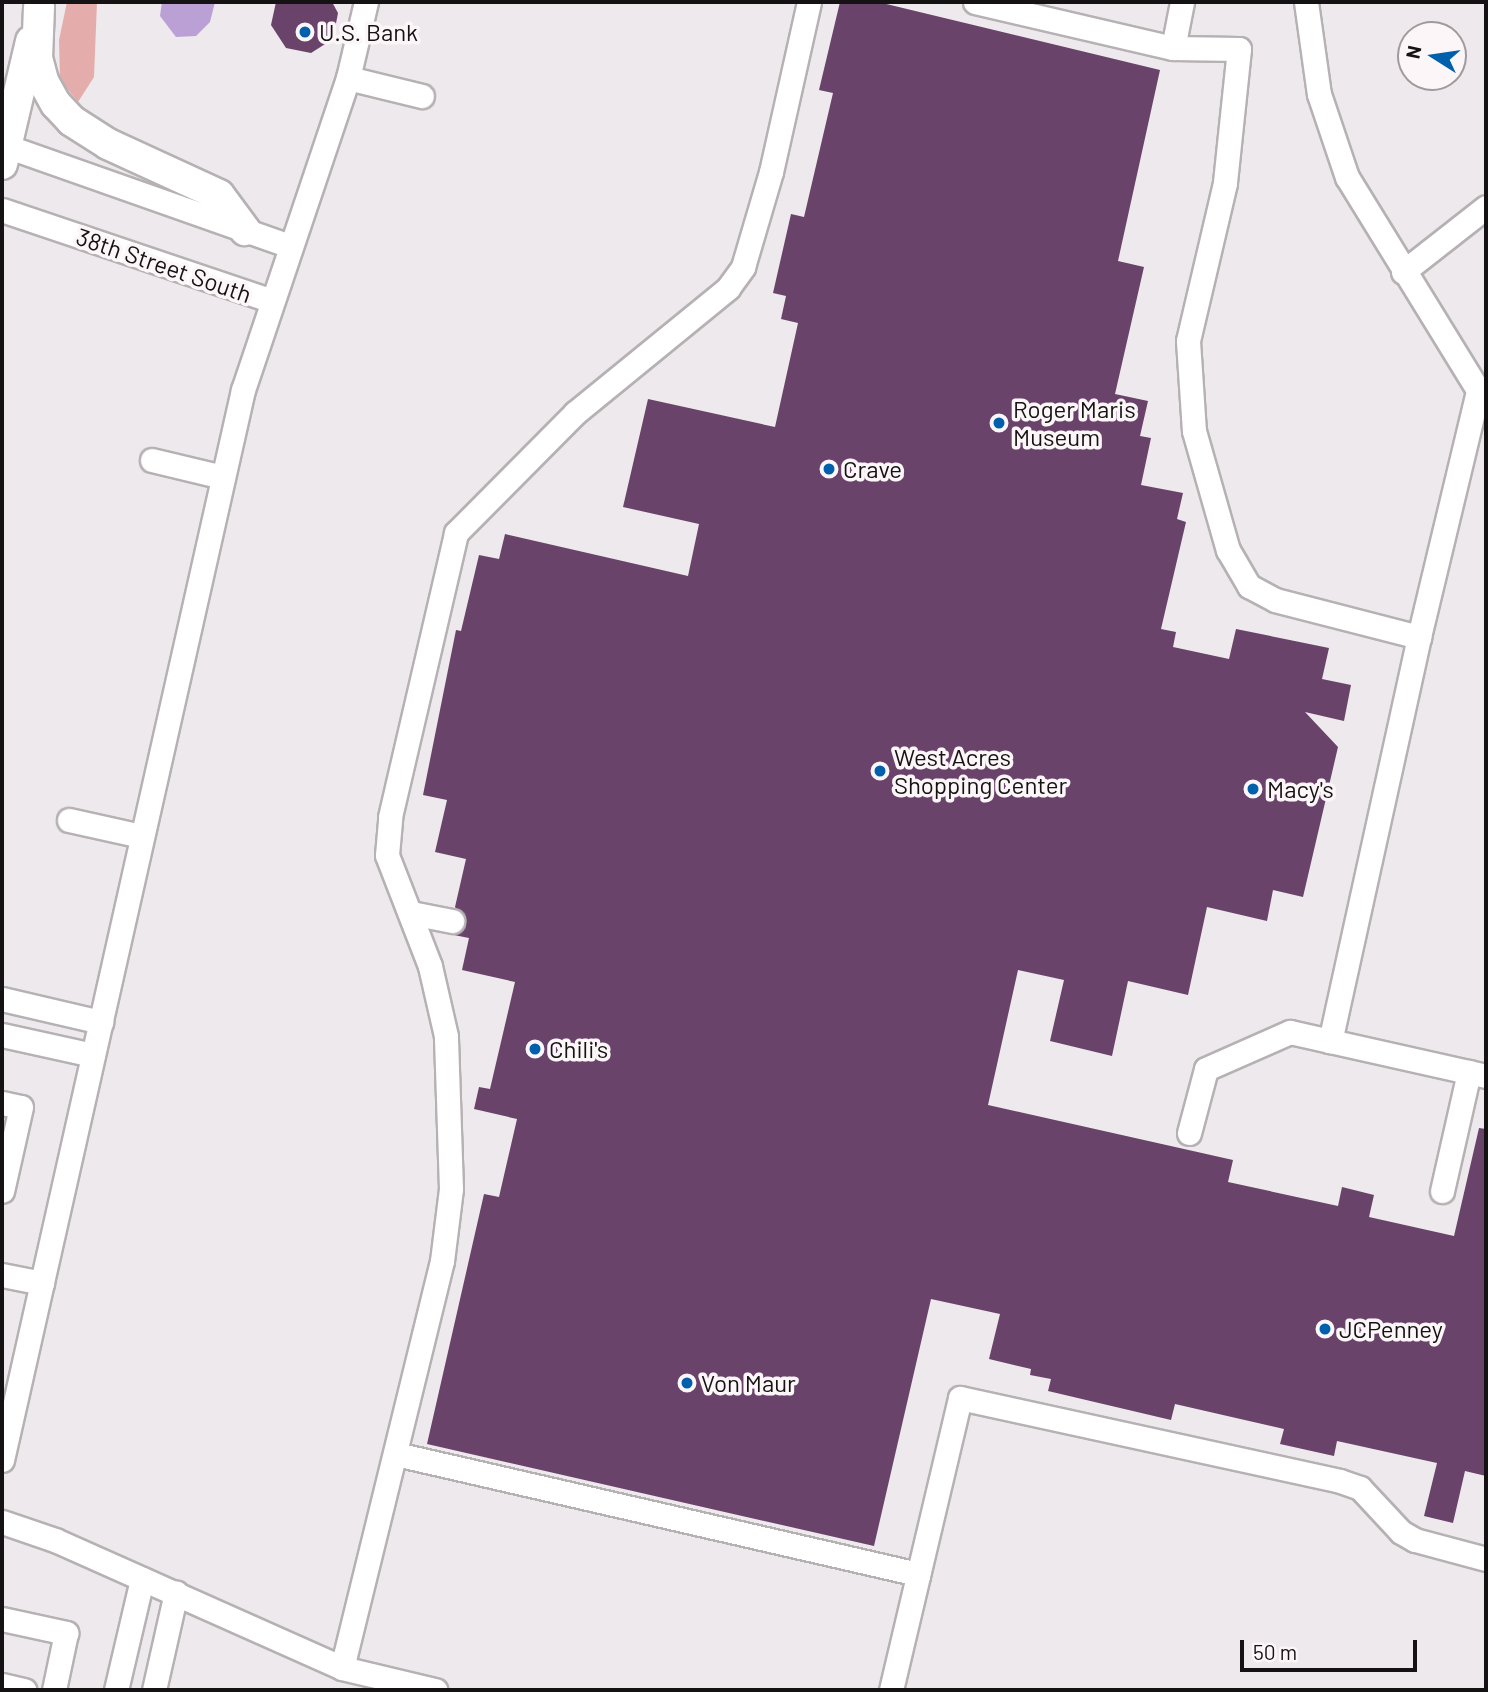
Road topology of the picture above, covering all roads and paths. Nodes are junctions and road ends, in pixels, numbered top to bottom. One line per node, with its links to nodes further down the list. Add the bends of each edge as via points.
1 (366, 2): 8 (street, 38th Street South)
2 (809, 2): 23 (street, via 771,172 743,267 728,288 575,413 456,533 388,827 387,855)
3 (975, 2): 7 (street)
4 (1182, 2): 7 (street)
5 (1306, 2): 15 (street, via 1328,131 1347,177)
6 (39, 4): 10 (main road); 13 (main road, via 37,58 56,104 72,121 108,144 219,195)
7 (1173, 48): 20 (street, via 1239,49 1225,183 1188,341 1194,431 1228,550 1249,586 1275,600)
8 (348, 78): 9 (street); 14 (street, 38th Street South)
9 (422, 96)
10 (3, 152): 13 (street)
11 (1486, 207): 15 (street)
12 (2, 209): 16 (street, 38th Street South)
13 (245, 230): 14 (street)
14 (290, 246): 16 (street, 38th Street South)
15 (1404, 272): 17 (street)
16 (272, 301): 19 (street, via 243,390)
17 (1482, 397): 20 (street)
18 (152, 460): 19 (street)
19 (223, 477): 22 (street)
20 (1419, 636): 28 (street)
21 (69, 820): 22 (street)
22 (141, 836): 26 (street)
23 (411, 913): 24 (street); 37 (street, via 430,966 446,1036 451,1189 442,1261)
24 (452, 921)
25 (2, 999): 26 (street)
26 (102, 1022): 29 (street)
27 (2, 1035): 29 (street)
28 (1330, 1041): 30 (street); 32 (street, via 1290,1032 1206,1069)
29 (93, 1055): 36 (street)
30 (1478, 1074): 34 (street)
31 (2, 1103): 33 (street, via 21,1107)
32 (1189, 1133)
33 (2, 1191)
34 (1442, 1191)
35 (2, 1275): 36 (street)
36 (42, 1283): 38 (street)
37 (396, 1454): 41 (street); 45 (street)
38 (2, 1460)
39 (2, 1522): 42 (street)
40 (1486, 1559): 41 (street, via 1401,1532 1360,1488 1340,1481 960,1398)
41 (918, 1574): 52 (street)
42 (142, 1579): 43 (street); 49 (street)
43 (176, 1592): 45 (street); 50 (street)
44 (2, 1619): 48 (street, via 66,1633)
45 (342, 1668): 51 (street)
46 (2, 1685): 47 (street)
47 (23, 1690)
48 (54, 1690)
49 (116, 1690)
50 (154, 1690)
51 (435, 1690)
52 (891, 1690)

